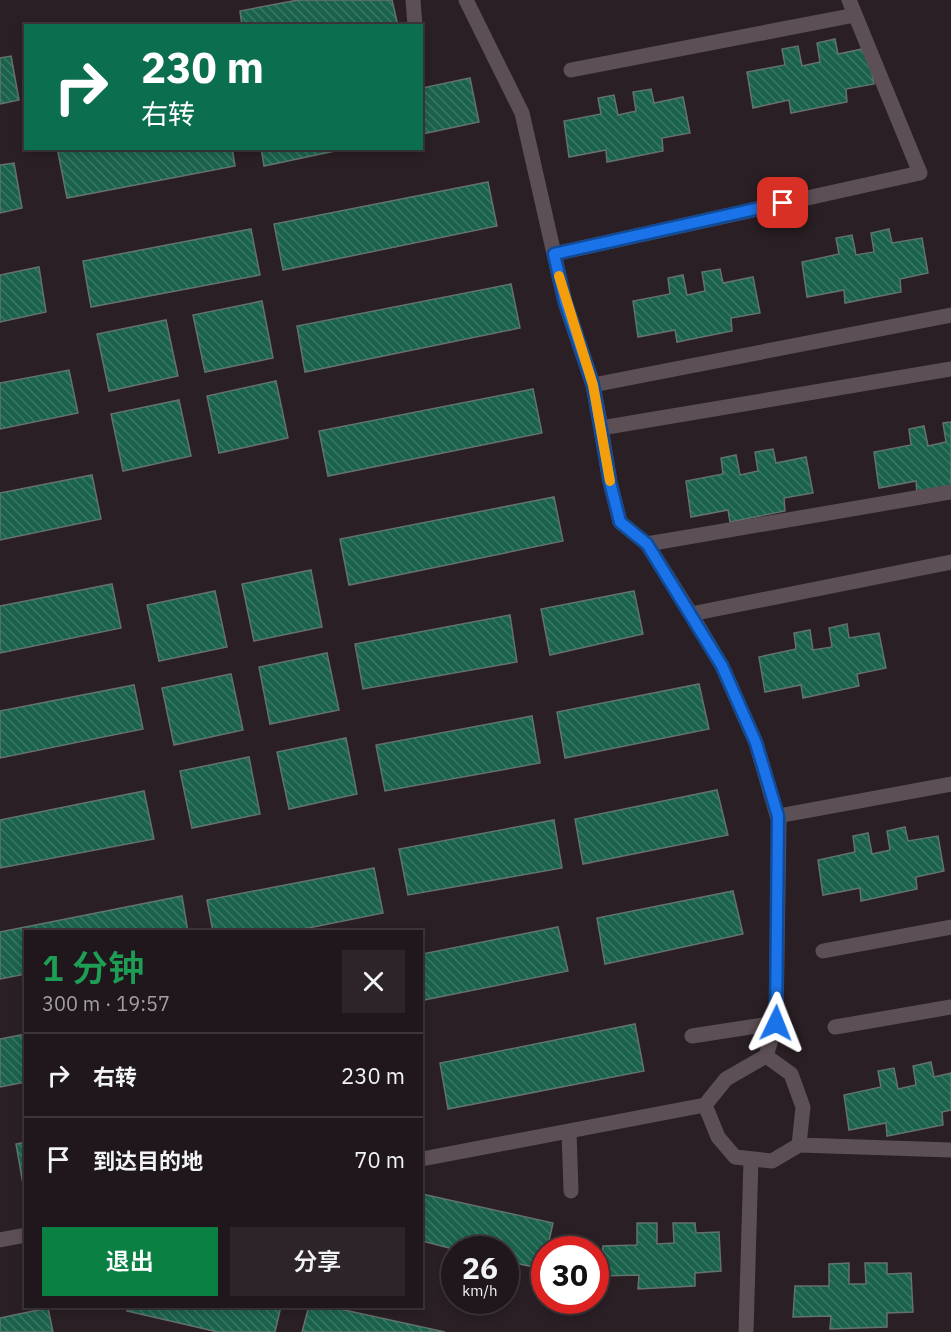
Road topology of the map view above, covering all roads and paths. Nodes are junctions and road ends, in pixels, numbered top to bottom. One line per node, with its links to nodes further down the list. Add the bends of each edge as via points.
1 (413, 0): 5 (street)
2 (466, 0): 7 (street, via 522,113)
3 (849, 0): 4 (street)
4 (855, 15): 6 (street); 7 (street, via 920,173)
5 (415, 24)
6 (571, 70)
7 (554, 254): 10 (street, via 565,302)
8 (951, 315): 10 (street)
9 (951, 369): 11 (street)
10 (593, 385): 11 (street)
11 (601, 428): 13 (street, via 620,522)
12 (951, 492): 13 (street)
13 (647, 544): 15 (street)
14 (951, 562): 15 (street)
15 (691, 614): 17 (street, via 722,666 756,743)
16 (951, 784): 17 (street)
17 (778, 816): 21 (street)
18 (951, 927): 19 (street)
19 (823, 951)
20 (951, 1007): 22 (street)
21 (776, 1023): 23 (street); 24 (street)
22 (835, 1027)
23 (692, 1036)
24 (766, 1056): 25 (street, via 726,1079); 27 (street, via 791,1074 803,1107)
25 (705, 1105): 26 (street); 30 (street, via 718,1137 735,1157)
26 (569, 1131): 29 (street); 31 (street)
27 (799, 1145): 28 (street); 30 (street, via 772,1161)
28 (951, 1150)
29 (423, 1159)
30 (751, 1159): 34 (street)
31 (571, 1191)
32 (24, 1235): 33 (street)
33 (0, 1240)
34 (746, 1332)

